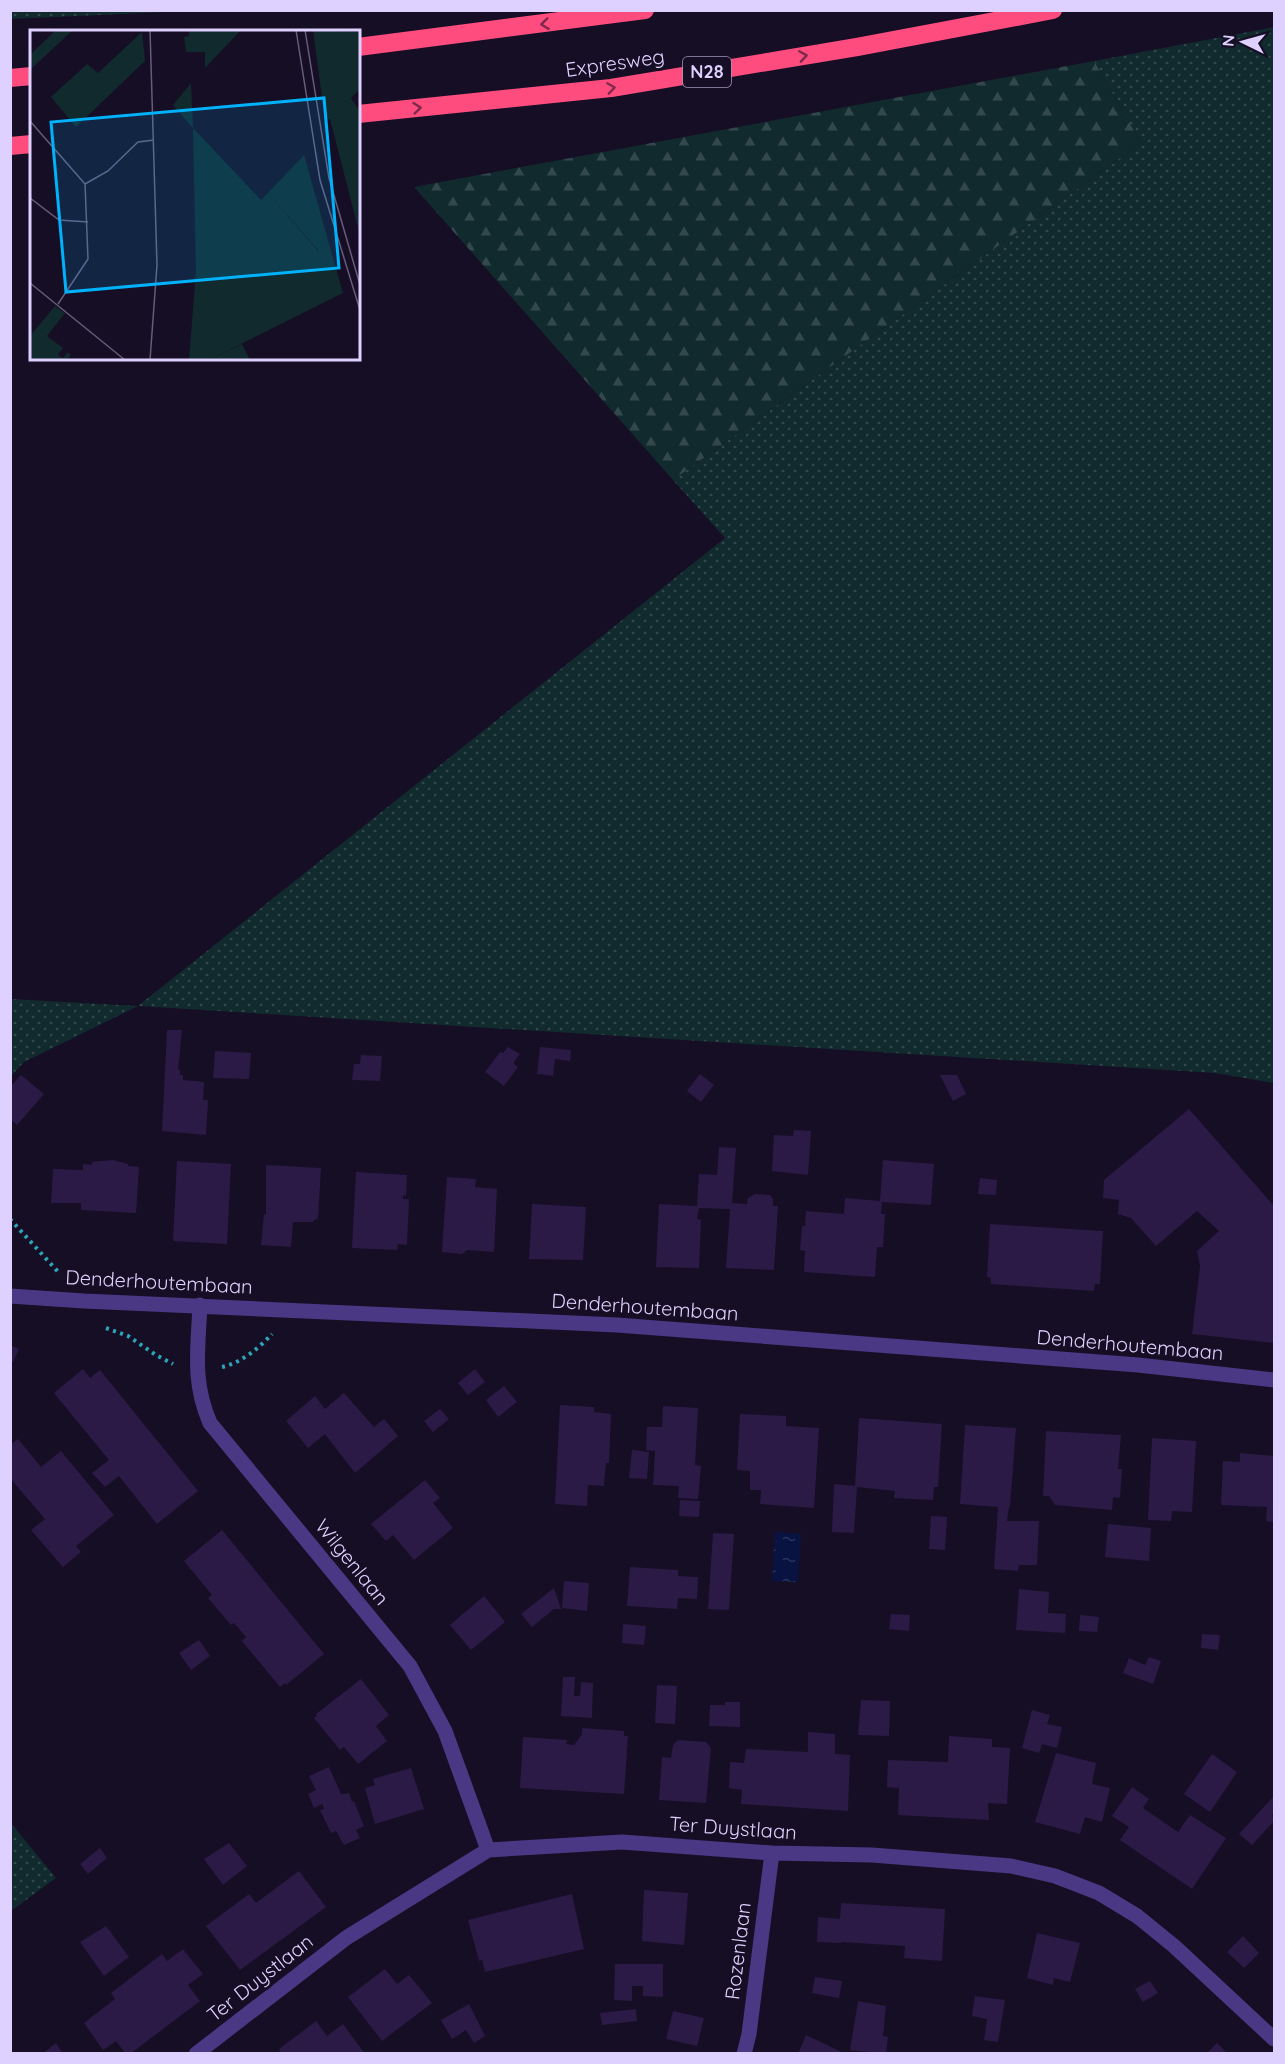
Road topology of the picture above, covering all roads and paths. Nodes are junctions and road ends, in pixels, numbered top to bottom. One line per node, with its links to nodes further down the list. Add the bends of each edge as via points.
1 (645, 10): 3 (highway, one-way to 3)
2 (1053, 10): 6 (highway, Expresweg / N28, one-way to 2, via 611,88)
3 (360, 47)
4 (30, 76): 5 (highway)
5 (10, 78)
6 (360, 114)
7 (30, 144): 8 (highway)
8 (10, 146)
9 (10, 1219): 11 (path)
10 (10, 1296): 11 (street, Denderhoutembaan)
11 (84, 1302): 12 (street, Denderhoutembaan)
12 (200, 1305): 13 (street, Denderhoutembaan, via 617,1325 1138,1365); 14 (street, Wilgenlaan, via 196,1373 210,1423 410,1666 446,1731)
13 (1275, 1380)
14 (488, 1850): 15 (street, Ter Duystlaan, via 622,1842); 17 (street, Ter Duystlaan, via 346,1938)
15 (772, 1853): 16 (street, Ter Duystlaan, via 930,1859 1011,1866 1055,1876 1099,1893 1137,1916); 18 (street, Rozenlaan)
16 (1275, 2039)
17 (196, 2054)
18 (744, 2054)

